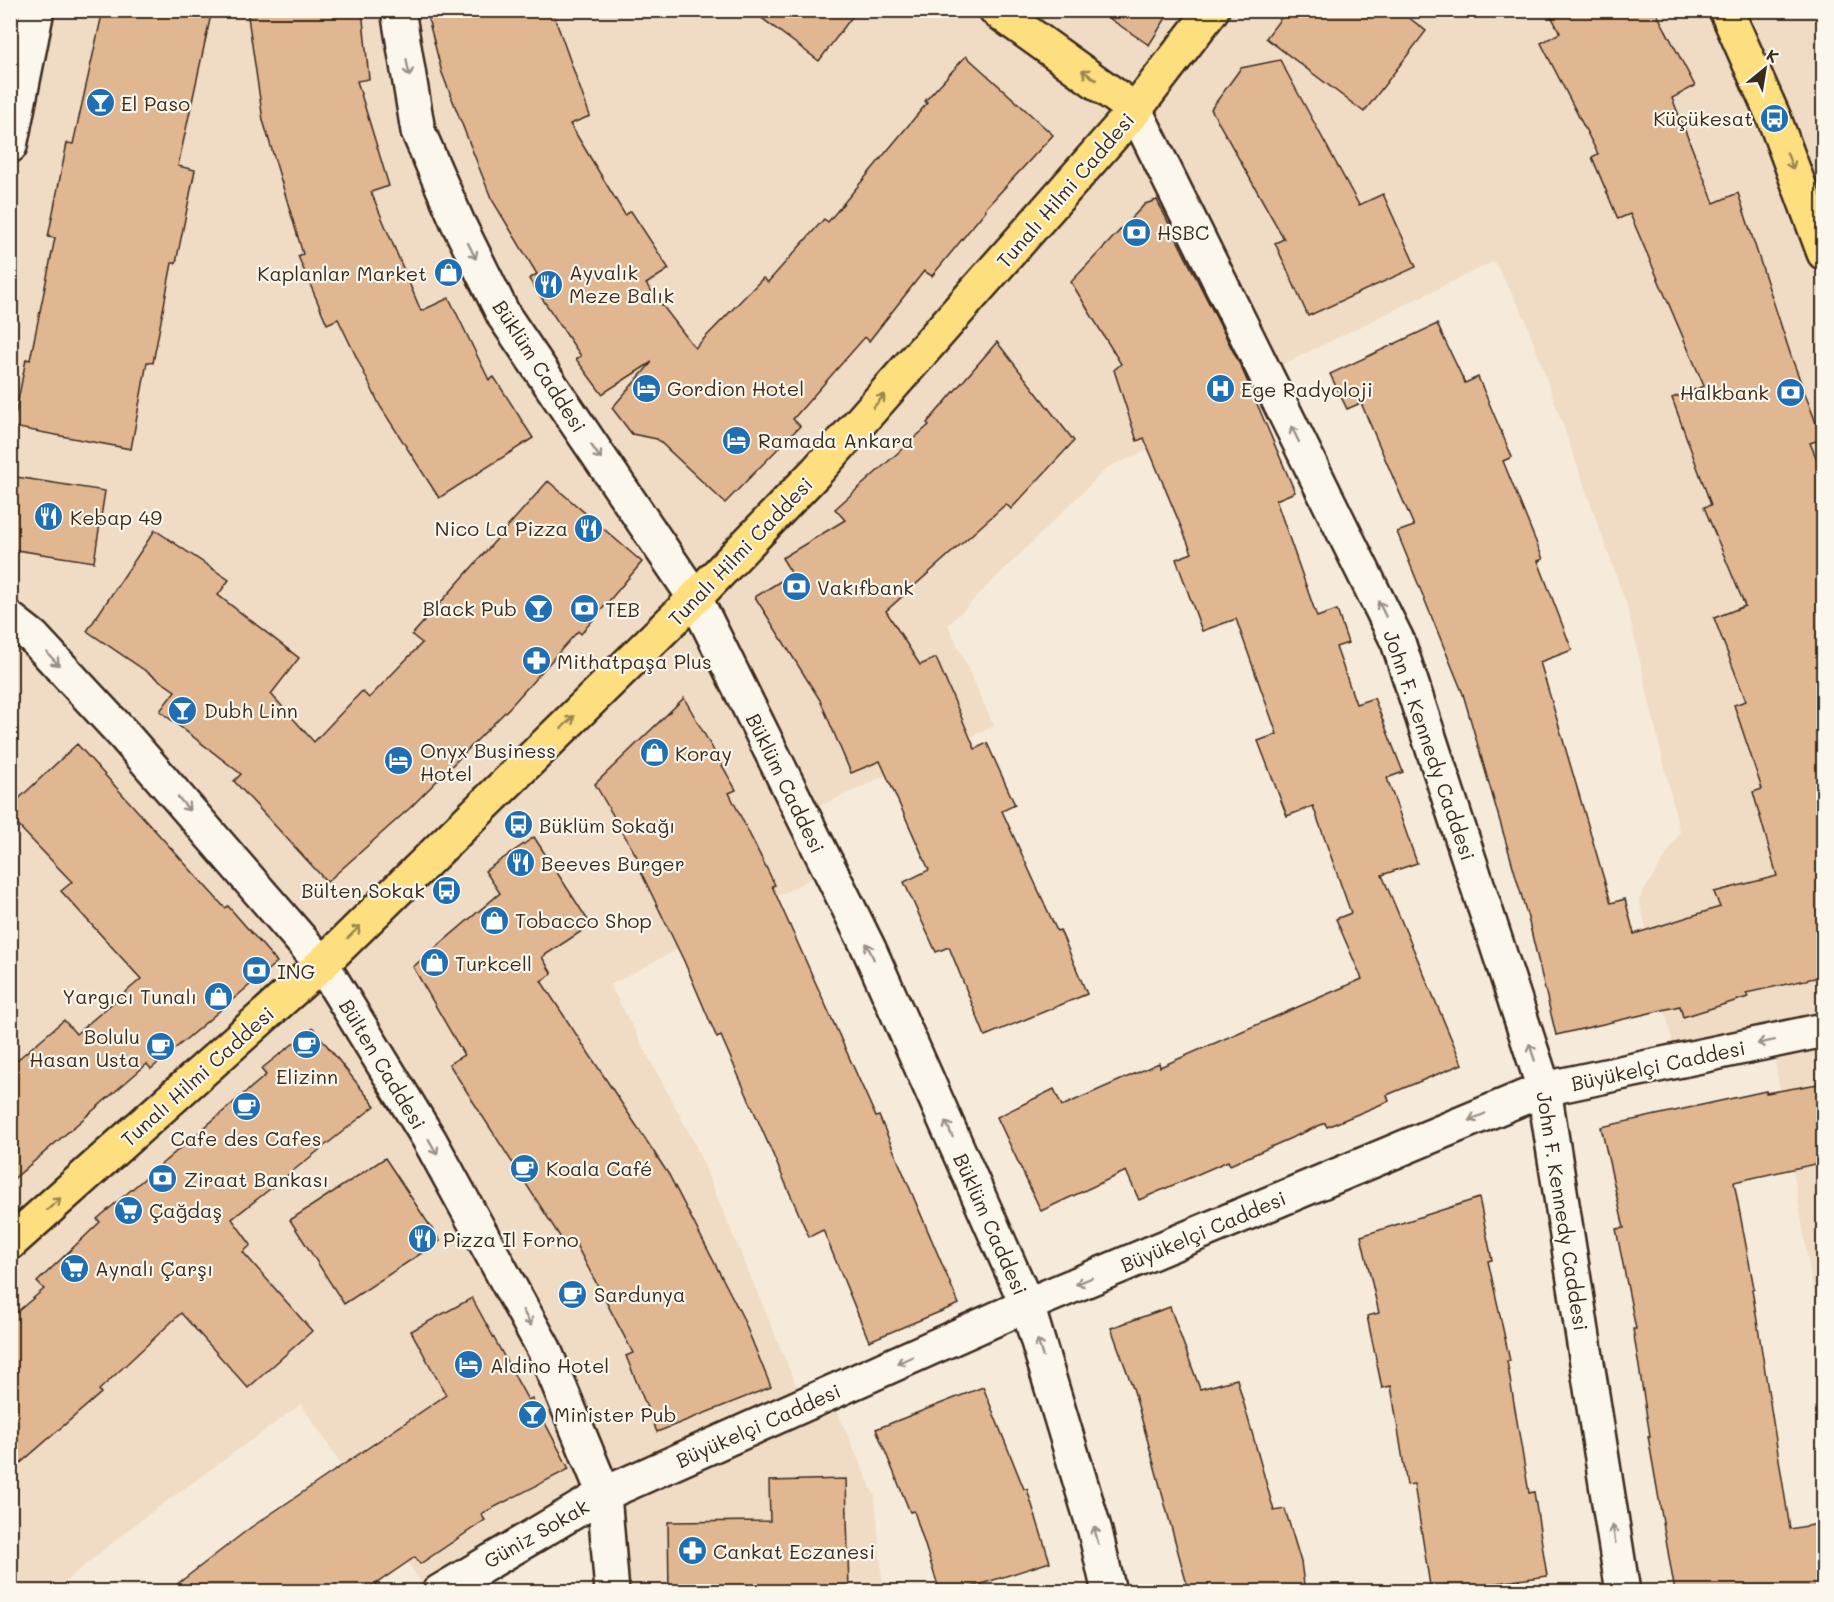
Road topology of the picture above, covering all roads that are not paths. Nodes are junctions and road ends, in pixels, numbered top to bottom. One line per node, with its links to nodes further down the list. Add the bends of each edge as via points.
1 (37, 10): 7 (street)
2 (398, 10): 9 (street, Büklüm Caddesi, one-way to 9, via 418,131 504,316)
3 (996, 10): 6 (main road, John F. Kennedy Caddesi, one-way to 3)
4 (1212, 10): 6 (main road, Tunalı Hilmi Caddesi)
5 (1726, 10): 8 (main road, one-way to 8, via 1774,118)
6 (1136, 110): 9 (main road, Tunalı Hilmi Caddesi, one-way to 6, via 817,471); 13 (street, John F. Kennedy Caddesi, one-way to 6, via 1398,642)
7 (10, 146)
8 (1824, 254)
9 (695, 598): 11 (main road, Tunalı Hilmi Caddesi, one-way to 9); 15 (street, Büklüm Caddesi, one-way to 9, via 869,949)
10 (10, 620): 11 (street, Bülten Caddesi, one-way to 11, via 33,637 123,734)
11 (322, 964): 14 (main road, Tunalı Hilmi Caddesi, one-way to 11); 16 (street, Bülten Caddesi, one-way to 16, via 429,1139 544,1349)
12 (1824, 1030): 13 (street, Büyükelçi Caddesi, one-way to 13)
13 (1544, 1089): 15 (street, Büyükelçi Caddesi, one-way to 15); 20 (street, John F. Kennedy Caddesi, one-way to 13)
14 (10, 1243)
15 (1027, 1305): 16 (street, Büyükelçi Caddesi, one-way to 16); 19 (street, Büklüm Caddesi, one-way to 15, via 1095,1531)
16 (604, 1494): 17 (street, Güniz Sokak); 18 (street, Bülten Caddesi)
17 (439, 1592)
18 (612, 1592)
19 (1109, 1592)
20 (1623, 1592)

